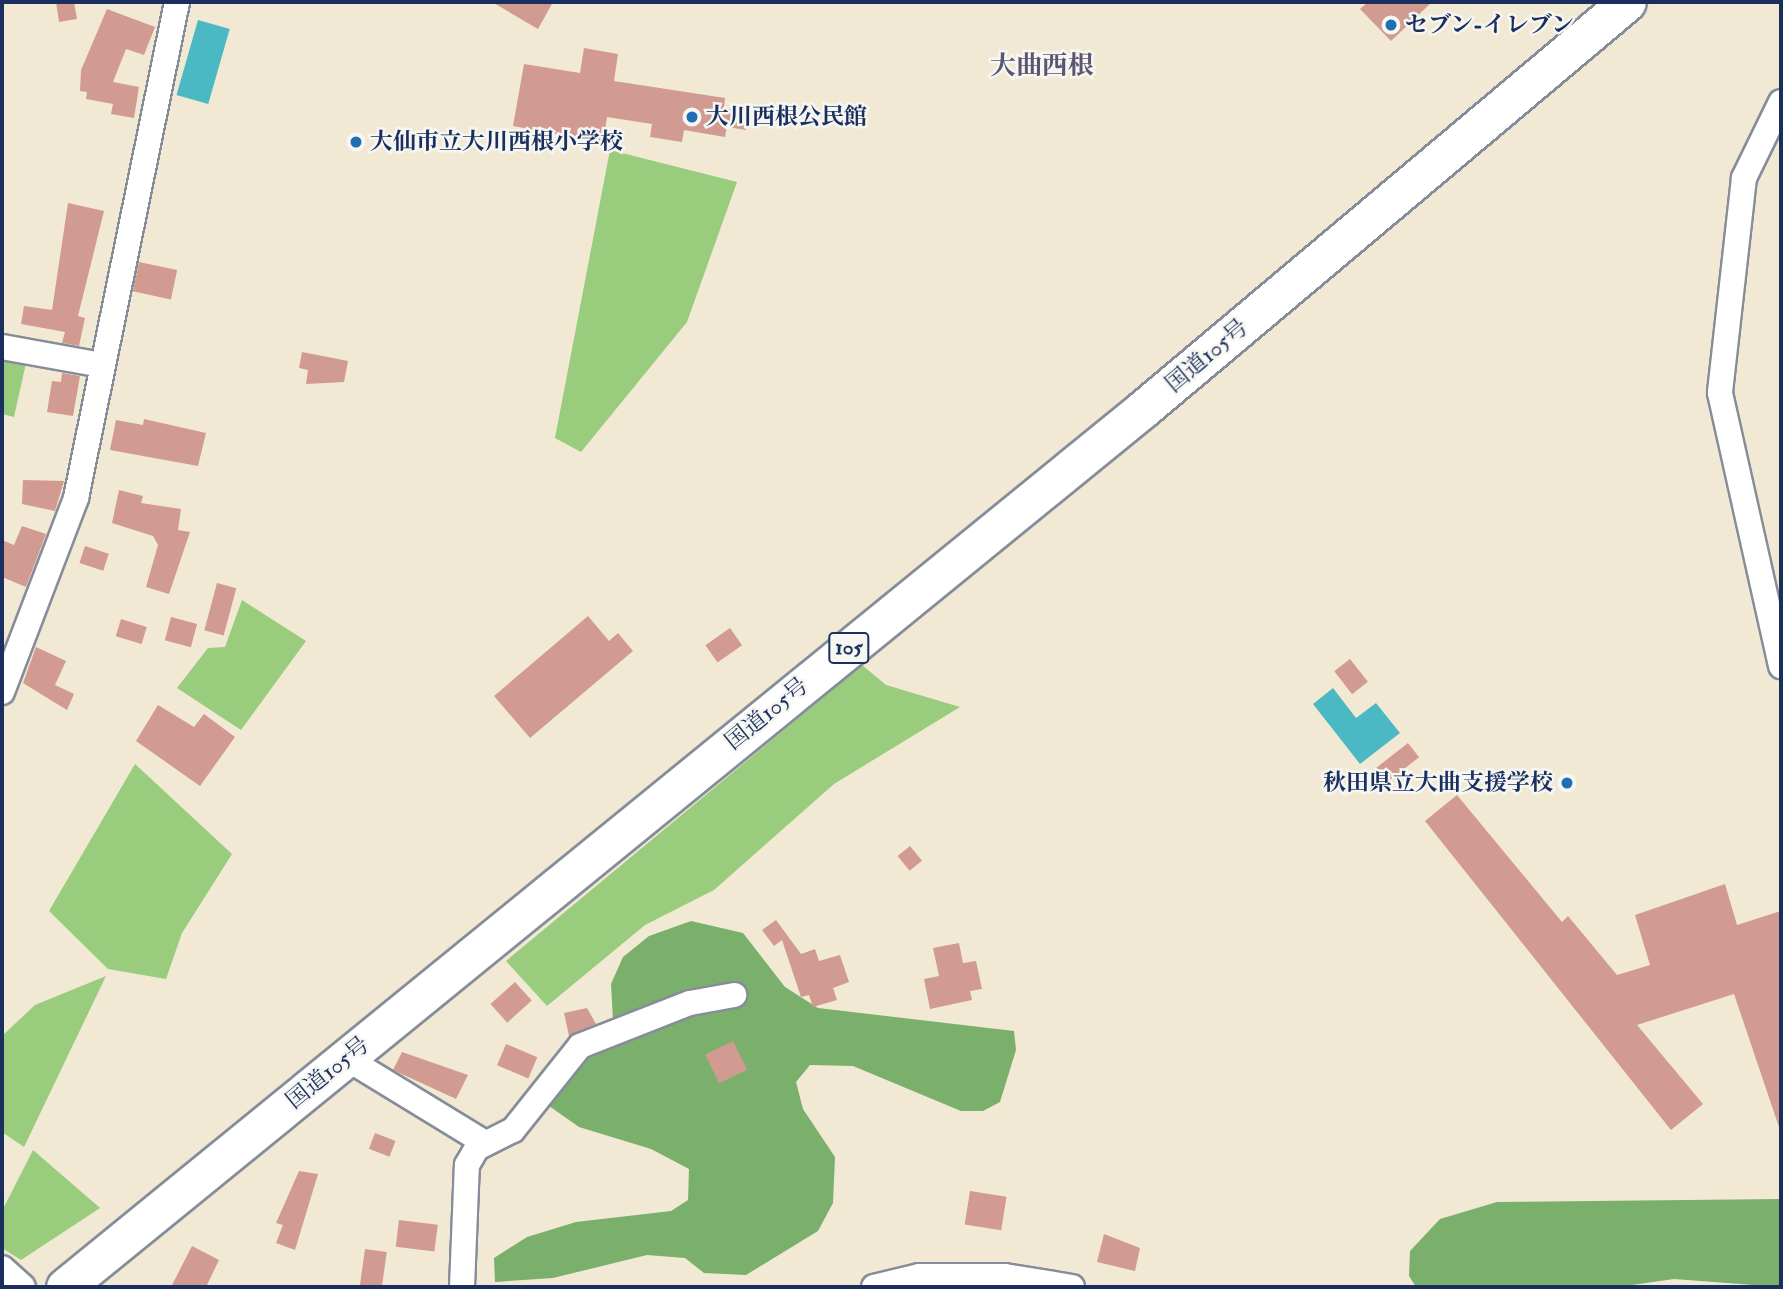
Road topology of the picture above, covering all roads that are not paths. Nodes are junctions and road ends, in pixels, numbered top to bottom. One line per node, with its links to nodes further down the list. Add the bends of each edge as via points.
1 (177, 2): 5 (street)
2 (1627, 2): 9 (highway, 国道105号 / 105, via 1143,409)
3 (1781, 102): 6 (street, via 1744,178 1720,393)
4 (2, 347): 5 (street)
5 (102, 365): 7 (street, via 92,432 59,554)
6 (1781, 666)
7 (2, 692)
8 (734, 995): 10 (street, via 690,1003 580,1046 513,1130)
9 (346, 1058): 10 (street, via 385,1088); 13 (highway, 国道105号 / 105)
10 (485, 1143): 14 (street, via 467,1165)
11 (2, 1268): 12 (street)
12 (23, 1287)
13 (65, 1287)
14 (462, 1287)
15 (874, 1287): 16 (street, via 919,1276 980,1276)
16 (1072, 1287)

